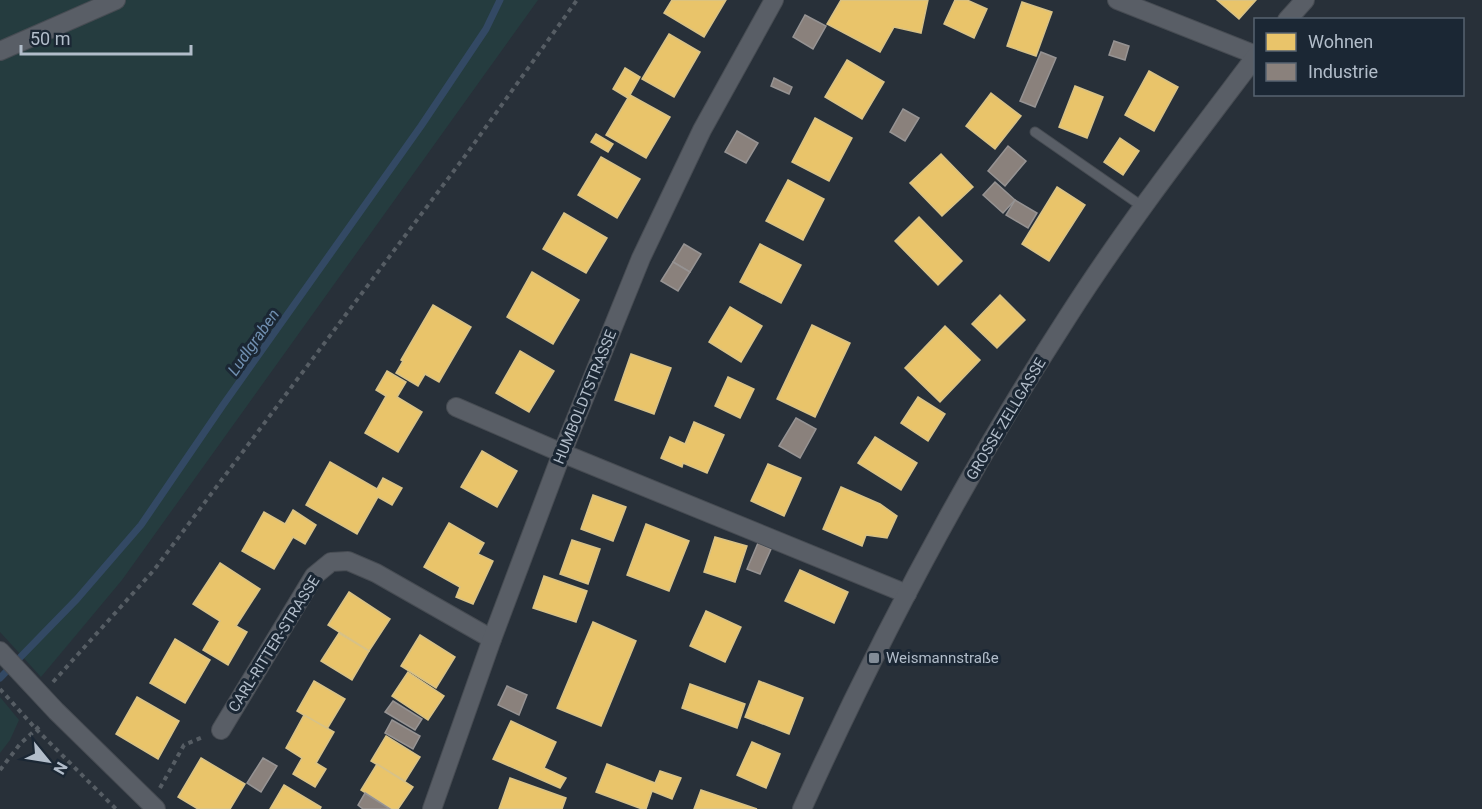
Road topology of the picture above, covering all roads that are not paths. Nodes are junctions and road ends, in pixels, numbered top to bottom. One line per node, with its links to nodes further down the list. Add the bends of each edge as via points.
1 (116, 0): 6 (street)
2 (774, 0): 12 (street, HUMBOLDTSTRASSE, via 702,130 641,258)
3 (1117, 0): 7 (street)
4 (1305, 0): 5 (street)
5 (1289, 18)
6 (0, 51)
7 (1254, 54)
8 (1254, 58): 10 (street, GROSSE ZELLGASSE)
9 (1035, 132): 10 (lane)
10 (1143, 207): 13 (street, GROSSE ZELLGASSE, via 1067,317 985,450)
11 (456, 407): 12 (street)
12 (562, 453): 13 (street); 14 (street, HUMBOLDTSTRASSE)
13 (907, 594): 19 (street, GROSSE ZELLGASSE)
14 (492, 639): 16 (street, CARL-RITTER-STRASSE, via 376,573 348,561 331,562 314,576); 18 (street, HUMBOLDTSTRASSE)
15 (0, 651): 17 (street)
16 (220, 730)
17 (153, 807)
18 (432, 809)
19 (802, 809)

